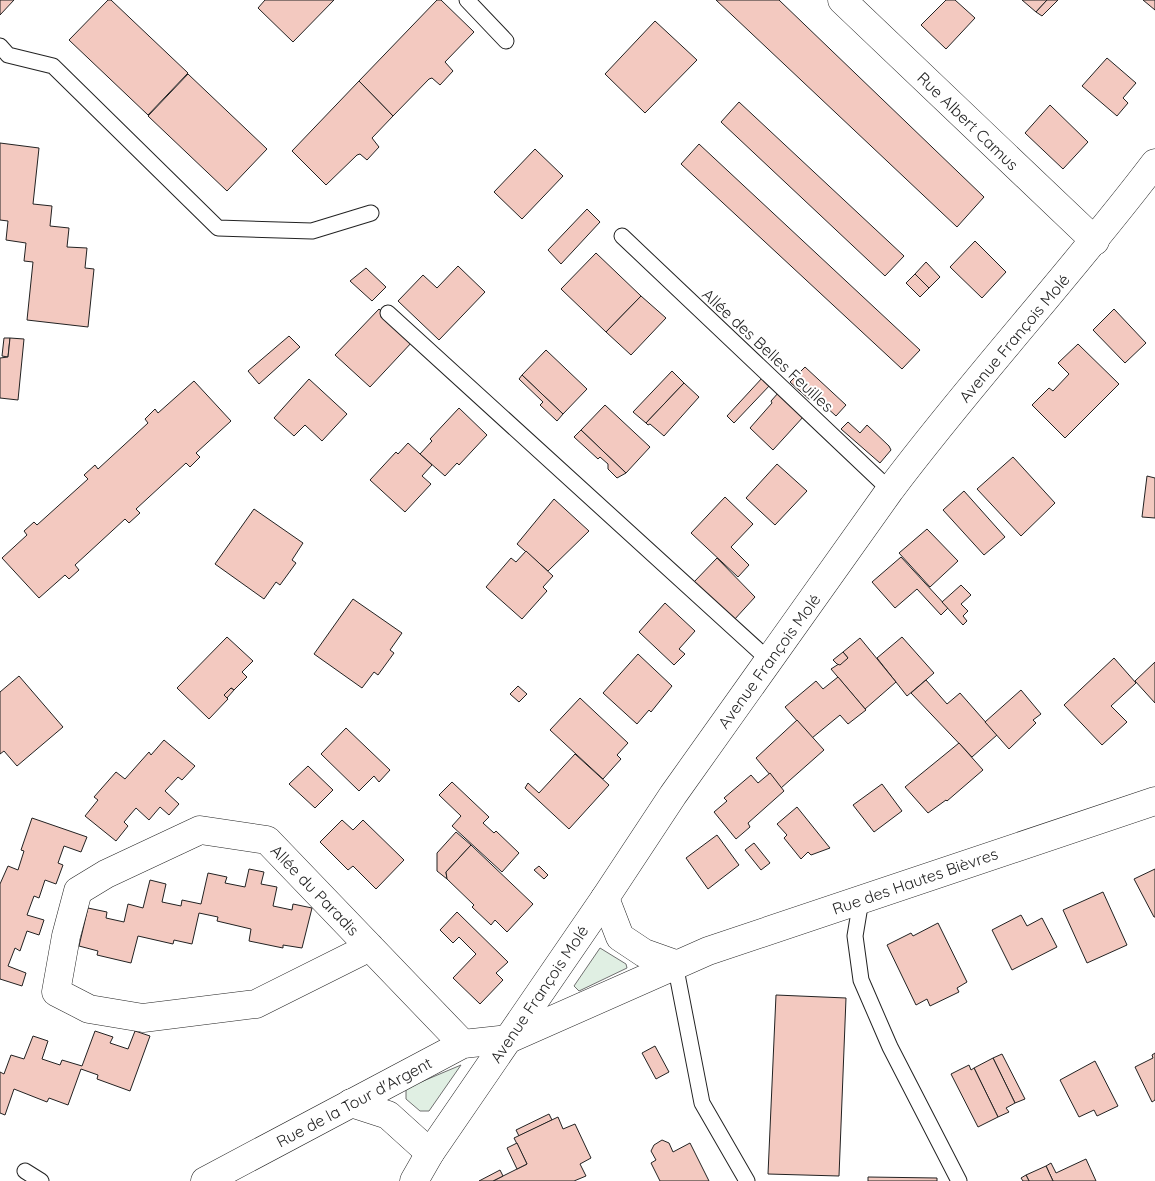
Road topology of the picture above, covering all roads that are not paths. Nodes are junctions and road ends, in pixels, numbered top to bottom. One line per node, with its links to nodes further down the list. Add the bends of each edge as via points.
1 (467, 0): 3 (lane)
2 (842, 0): 8 (street, Rue Albert Camus)
3 (506, 41)
4 (0, 46): 6 (lane, via 8,55 53,66 218,228 312,231)
5 (1155, 163): 8 (street, Avenue François Molé)
6 (371, 213)
7 (622, 236): 10 (lane, Allée des Belles Feuilles)
8 (1095, 241): 10 (street, Avenue François Molé, via 922,447)
9 (388, 314): 11 (lane)
10 (890, 490): 11 (street, Avenue François Molé)
11 (770, 661): 13 (street, Avenue François Molé, via 673,795)
12 (1155, 800): 14 (street, Rue des Hautes Bièvres)
13 (606, 898): 16 (street, via 620,937 644,953); 17 (street, Avenue François Molé)
14 (861, 900): 16 (street, Rue des Hautes Bièvres); 26 (lane, via 855,936 861,980 890,1047)
15 (370, 947): 15 (street, Allée du Paradis, via 256,1004 143,1018 89,1009 56,992 78,891 106,874 200,830 266,840); 18 (street, Allée du Paradis)
16 (675, 964): 17 (street, Rue des Hautes Bièvres); 25 (lane, via 702,1103)
17 (509, 1040): 18 (street, Rue de la Tour d'Argent); 20 (street, Avenue François Molé)
18 (463, 1044): 19 (street, Rue de la Tour d'Argent)
19 (351, 1103): 20 (street, Rue de la Tour d'Argent, via 388,1115); 23 (street, Rue de la Tour d'Argent)
20 (430, 1152): 24 (street, Avenue François Molé)
21 (25, 1171): 22 (lane)
22 (41, 1181)
23 (205, 1181)
24 (414, 1181)
25 (746, 1181)
26 (960, 1181)

